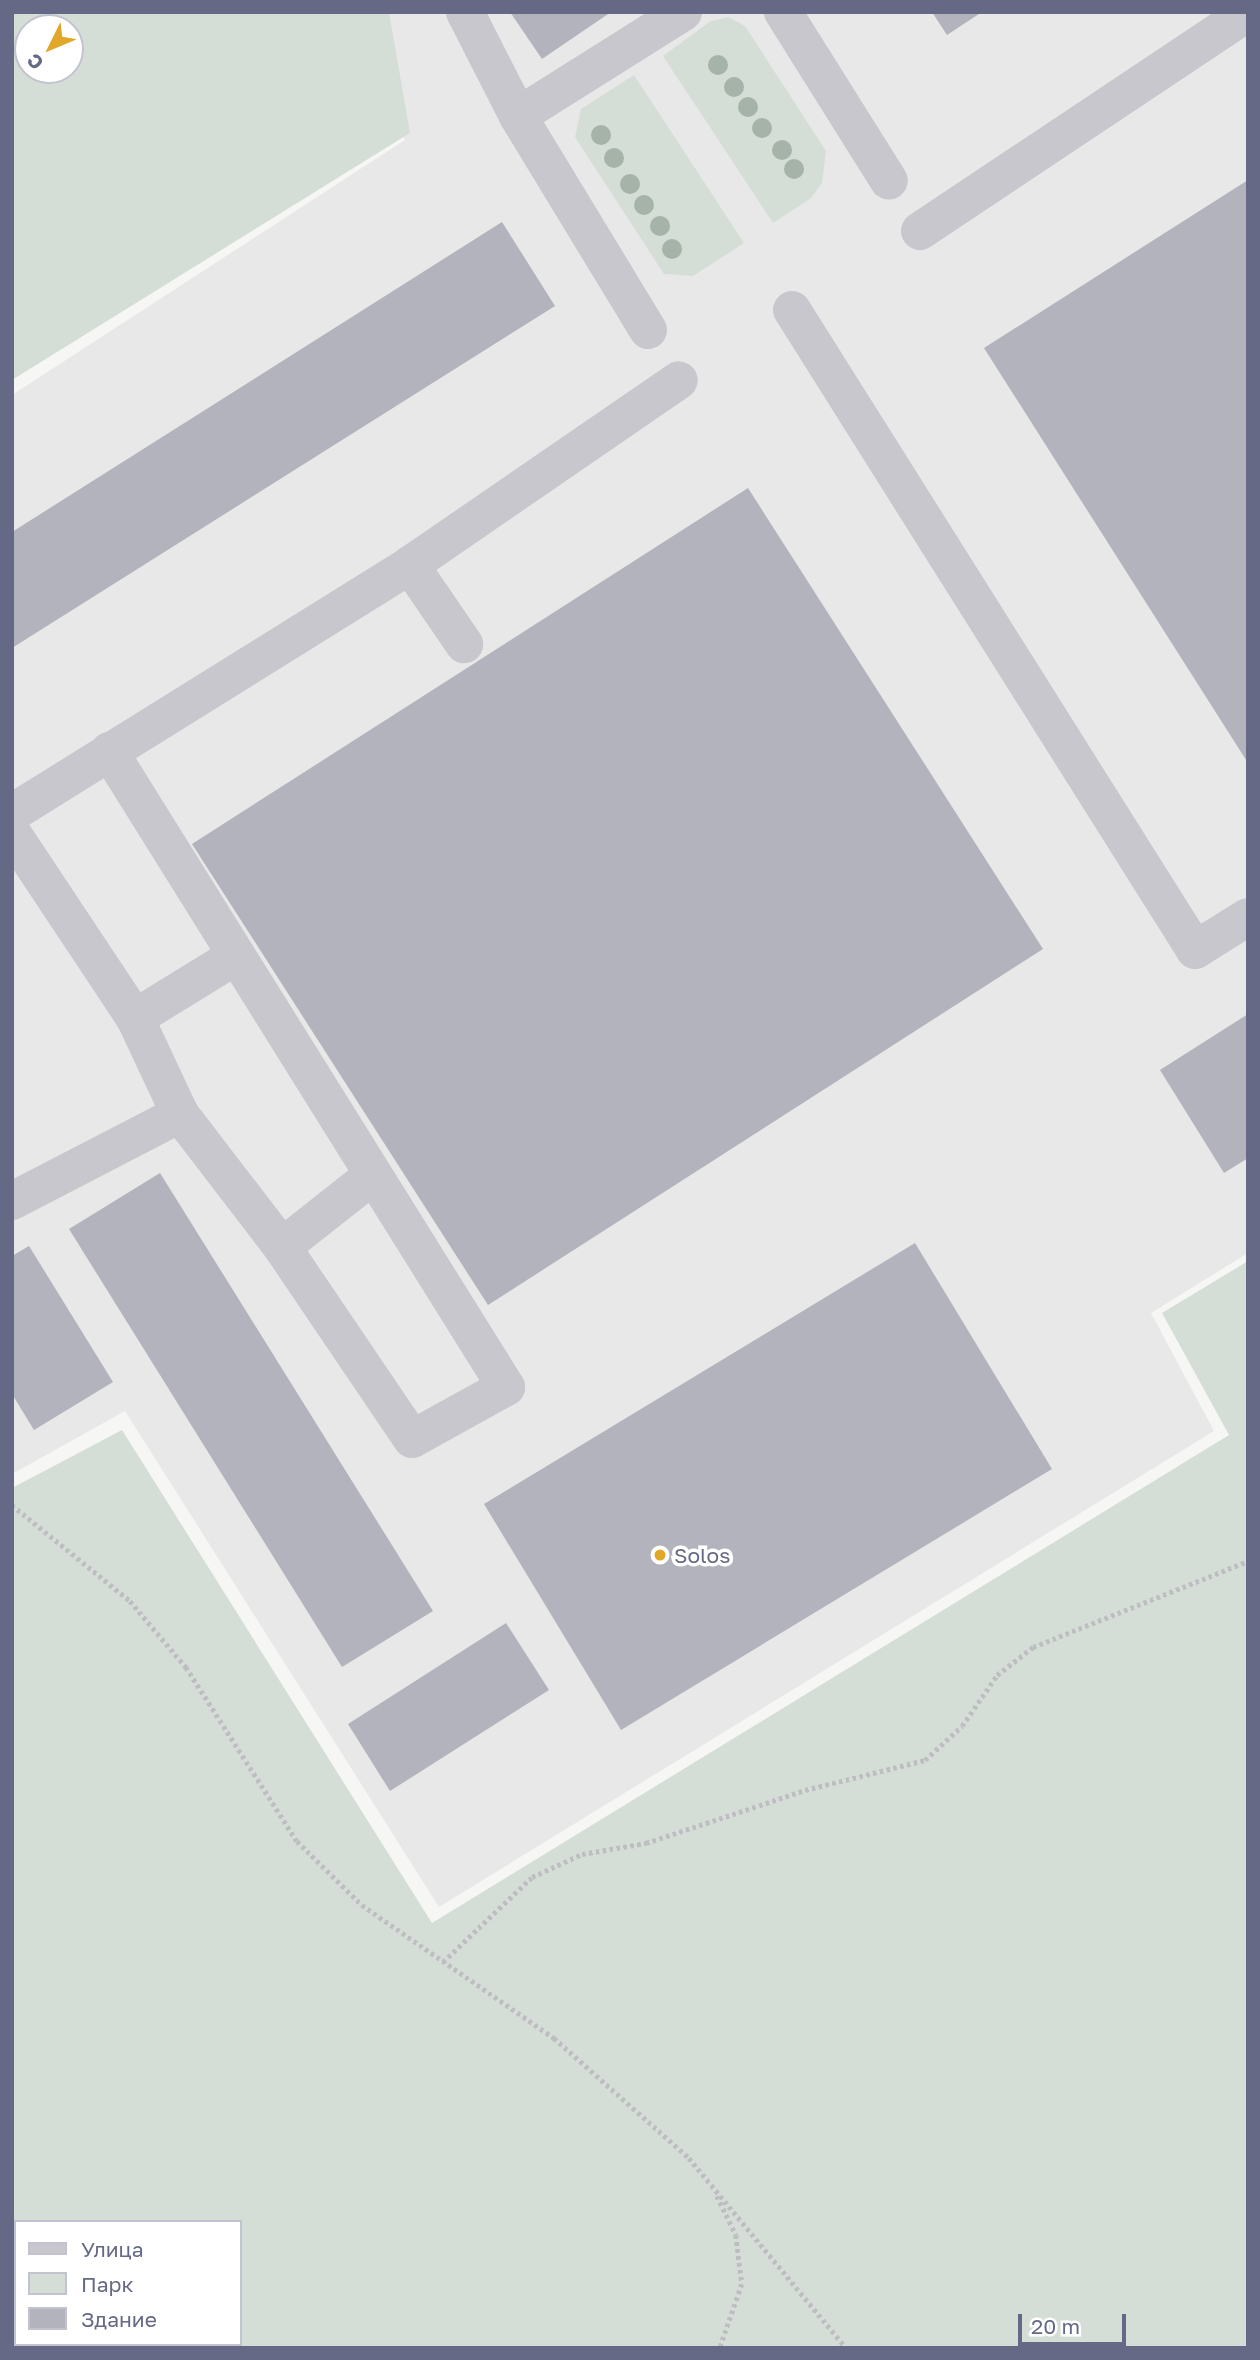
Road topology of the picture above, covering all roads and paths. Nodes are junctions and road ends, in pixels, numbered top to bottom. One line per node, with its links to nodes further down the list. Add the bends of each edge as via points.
1 (465, 12): 5 (lane)
2 (682, 12): 5 (lane)
3 (783, 12): 6 (lane)
4 (1248, 12): 7 (lane)
5 (519, 116): 9 (lane)
6 (889, 181)
7 (920, 232)
8 (792, 310): 16 (lane, via 1195,950)
9 (648, 330)
10 (679, 380): 11 (lane)
11 (410, 565): 12 (lane); 13 (lane)
12 (464, 644)
13 (109, 751): 14 (lane); 17 (lane)
14 (12, 813)
15 (12, 833): 18 (lane)
16 (1248, 917)
17 (234, 957): 18 (lane); 20 (lane)
18 (135, 1018): 19 (lane)
19 (180, 1114): 21 (lane); 22 (lane)
20 (372, 1176): 22 (lane); 22 (lane, via 506,1387 412,1439)
21 (12, 1201)
22 (282, 1247)
23 (12, 1505): 25 (path, via 138,1610 186,1667 298,1841 362,1905)
24 (1248, 1560): 25 (path, via 1033,1647 997,1675 962,1726 925,1760 805,1790 646,1843 582,1854 532,1877)
25 (443, 1962): 26 (path, via 554,2038)
26 (712, 2186): 27 (path, via 736,2235 742,2284); 28 (path)
27 (720, 2348)
28 (846, 2348)

